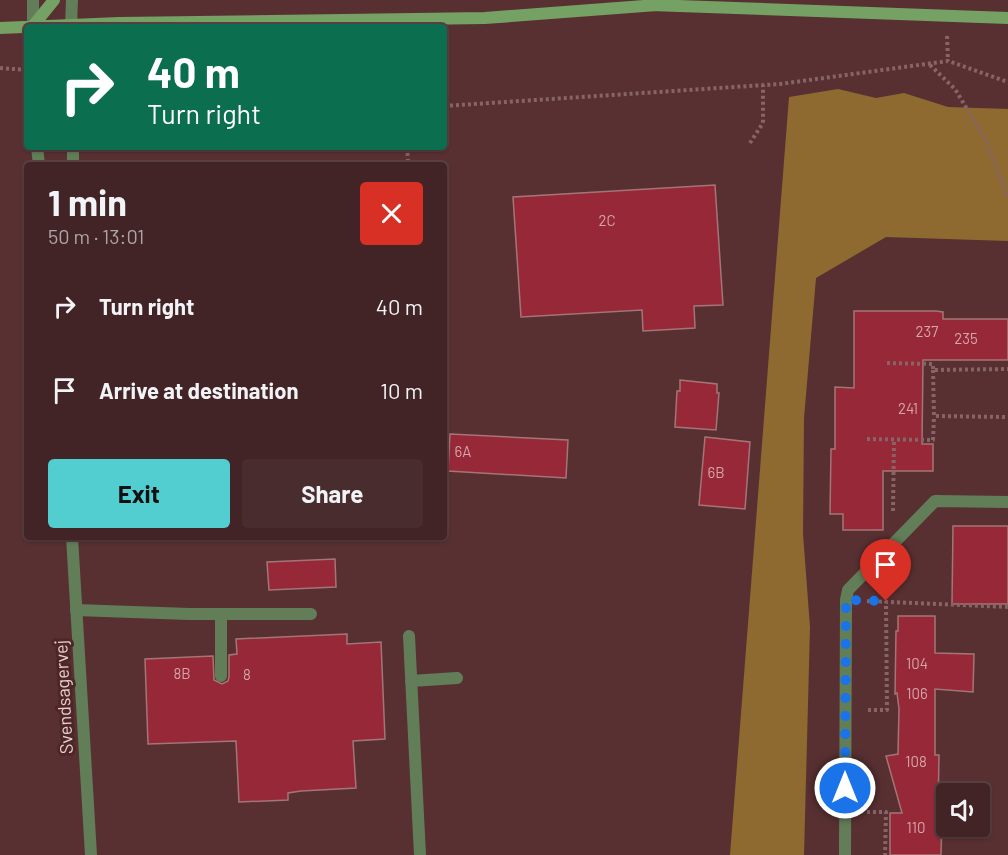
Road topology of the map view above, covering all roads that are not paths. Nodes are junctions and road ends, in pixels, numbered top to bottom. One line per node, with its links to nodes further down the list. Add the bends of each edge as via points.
1 (33, 0): 7 (street)
2 (54, 0): 8 (main road)
3 (72, 0): 9 (street)
4 (608, 0): 5 (main road)
5 (657, 6): 6 (main road); 10 (main road, via 485,18)
6 (1008, 18)
7 (33, 24)
8 (35, 24)
9 (71, 24)
10 (174, 24)
11 (24, 27): 12 (main road)
12 (0, 28)
13 (1008, 502): 24 (street, via 935,501 848,590)
14 (72, 540): 15 (street, Svendsagervej)
15 (76, 610): 16 (street); 22 (street, Svendsagervej)
16 (221, 614): 17 (street); 19 (street)
17 (311, 614)
18 (409, 636): 21 (street)
19 (221, 676)
20 (457, 678): 21 (street)
21 (411, 681): 23 (street)
22 (91, 855)
23 (420, 855)
24 (844, 855)

